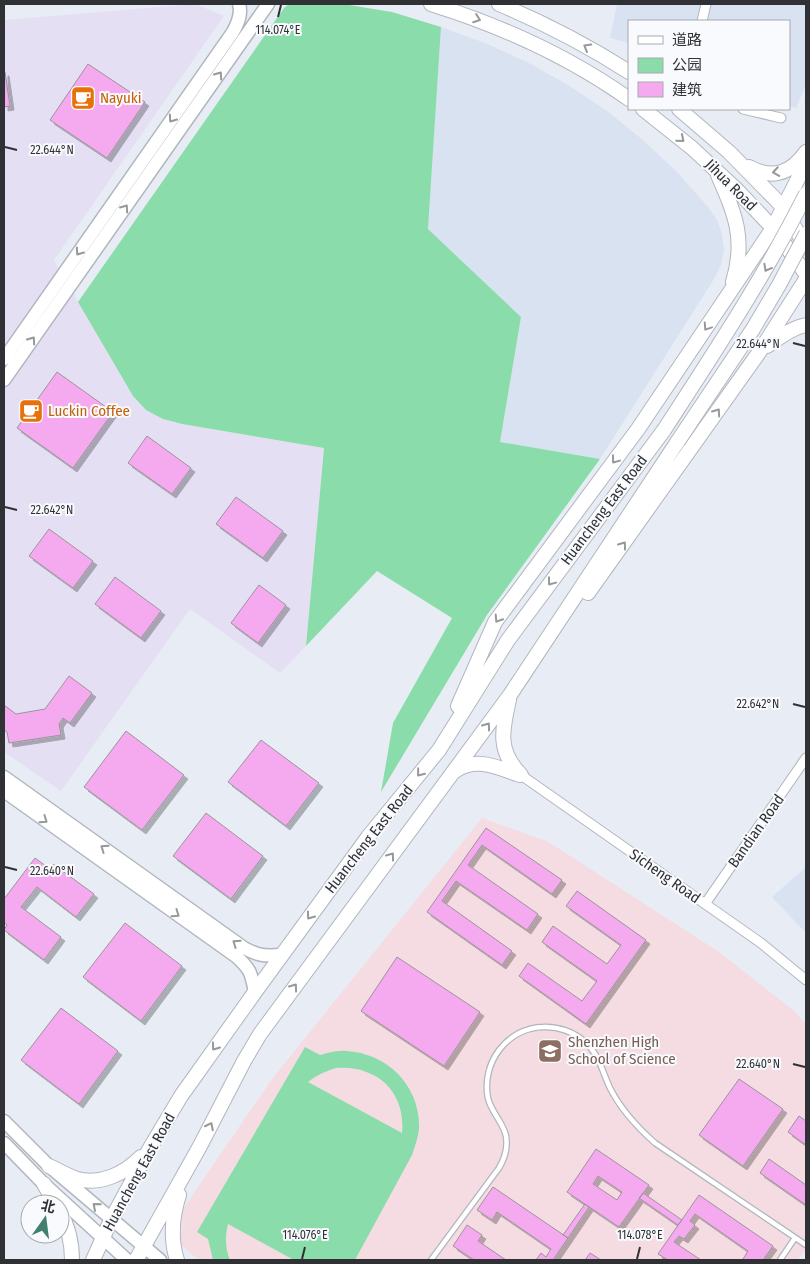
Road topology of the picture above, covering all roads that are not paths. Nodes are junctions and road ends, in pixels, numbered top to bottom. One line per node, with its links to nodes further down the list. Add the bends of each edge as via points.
1 (239, 4): 27 (street, one-way to 27, via 239,20 233,32)
2 (268, 4): 28 (street, one-way to 2)
3 (431, 4): 8 (main road, one-way to 8, via 533,43 588,72)
4 (498, 4): 7 (main road, one-way to 4, via 552,28)
5 (706, 4): 6 (street)
6 (702, 20)
7 (628, 71)
8 (628, 98)
9 (644, 110): 16 (main road, Jihua Road, one-way to 16)
10 (681, 110): 14 (main road, Jihua Road)
11 (747, 110): 12 (street)
12 (781, 118)
13 (806, 152): 14 (main road, one-way to 14, via 791,168 772,174 758,172)
14 (740, 163): 18 (main road, Jihua Road)
15 (806, 163): 18 (main road)
16 (714, 168): 19 (main road, Jihua Road); 24 (main road, via 732,206 738,232 736,271)
17 (806, 194): 30 (main road, Huancheng East Road, one-way to 30, bridge, via 741,312 664,430 508,640)
18 (783, 207): 19 (main road); 21 (main road, Jihua Road)
19 (773, 228): 22 (main road, Jihua Road); 24 (main road)
20 (806, 234): 29 (main road, Huancheng East Road, bridge, via 753,329)
21 (806, 247)
22 (806, 274)
23 (806, 279): 26 (main road)
24 (728, 296): 30 (main road, one-way to 30, via 638,429 495,622)
25 (806, 325): 26 (main road, via 784,334)
26 (760, 351): 29 (main road, one-way to 26, via 538,663)
27 (4, 359)
28 (4, 380)
29 (510, 695): 32 (main road, Huancheng East Road, one-way to 29); 33 (main road, via 503,742 508,757)
30 (439, 750): 37 (main road, Huancheng East Road, one-way to 37, via 368,837)
31 (806, 758): 36 (street, Bandian Road)
32 (453, 773): 33 (main road, via 465,766 479,764); 42 (main road, Huancheng East Road, one-way to 32, via 260,1034)
33 (521, 775): 36 (street, Sicheng Road)
34 (4, 777): 37 (street, one-way to 34, via 263,956 244,948)
35 (4, 792): 39 (street, one-way to 39, via 237,957 251,974)
36 (705, 904): 38 (street, Sicheng Road)
37 (281, 955): 39 (main road, Huancheng East Road)
38 (806, 980)
39 (255, 992): 43 (main road, Huancheng East Road, one-way to 43, via 181,1096)
40 (4, 1120): 44 (street)
41 (4, 1143): 45 (street)
42 (200, 1146): 51 (main road, Huancheng East Road); 58 (main road, via 180,1192 173,1218 172,1236)
43 (150, 1148): 44 (main road, via 127,1170 102,1180 77,1179); 47 (main road, Huancheng East Road)
44 (49, 1166): 47 (street, one-way to 44)
45 (44, 1184): 46 (main road); 49 (street)
46 (50, 1194)
47 (111, 1220): 49 (main road, Huancheng East Road); 51 (street)
48 (70, 1234): 53 (main road)
49 (103, 1237): 54 (main road, Huancheng East Road); 55 (street)
50 (795, 1238): 52 (lane); 59 (lane, via 655,1143 622,1108 594,1052 584,1041 565,1030 543,1027 515,1035 495,1056 489,1070 488,1099 506,1134 504,1158); 60 (lane)
51 (144, 1246): 56 (main road, Huancheng East Road); 57 (street)
52 (806, 1246)
53 (72, 1260)
54 (93, 1260)
55 (127, 1260)
56 (136, 1260)
57 (160, 1260)
58 (177, 1260)
59 (431, 1260)
60 (780, 1260)

